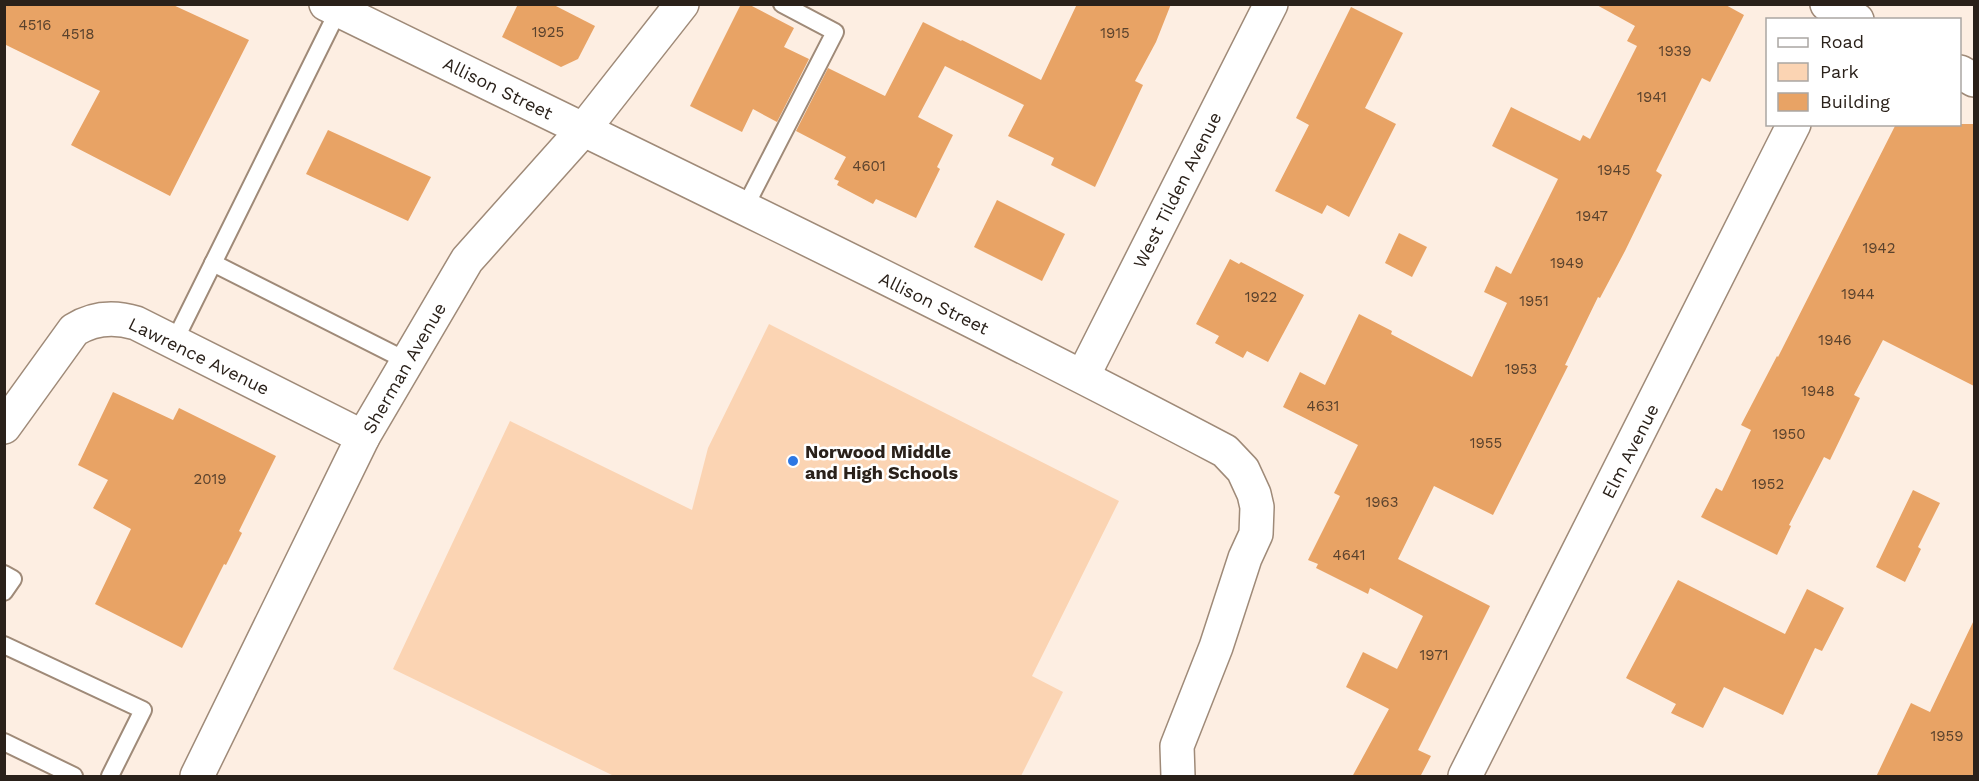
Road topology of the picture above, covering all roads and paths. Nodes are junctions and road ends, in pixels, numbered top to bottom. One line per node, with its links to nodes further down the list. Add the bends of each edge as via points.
1 (682, 4): 6 (street, Sherman Avenue)
2 (782, 4): 7 (lane, via 835,32)
3 (1271, 4): 11 (street, West Tilden Avenue)
4 (332, 8): 6 (street, Allison Street); 8 (lane)
5 (1793, 126): 22 (street, Elm Avenue)
6 (583, 129): 7 (street, Allison Street); 10 (street, Sherman Avenue, via 468,260)
7 (744, 209): 11 (street, Allison Street)
8 (213, 263): 9 (lane); 10 (lane)
9 (174, 342): 12 (street, Lawrence Avenue, via 123,319 84,323 74,330); 13 (street, Lawrence Avenue)
10 (407, 361): 13 (street, Sherman Avenue)
11 (1083, 376): 21 (street, Allison Street, via 1225,451 1243,470 1254,494 1256,534 1177,746)
12 (4, 427)
13 (363, 437): 20 (street, Sherman Avenue)
14 (4, 574): 15 (lane, via 13,579)
15 (4, 592)
16 (4, 645): 19 (lane, via 143,710)
17 (4, 742): 18 (lane)
18 (74, 777)
19 (110, 777)
20 (197, 777)
21 (1178, 777)
22 (1465, 777)

